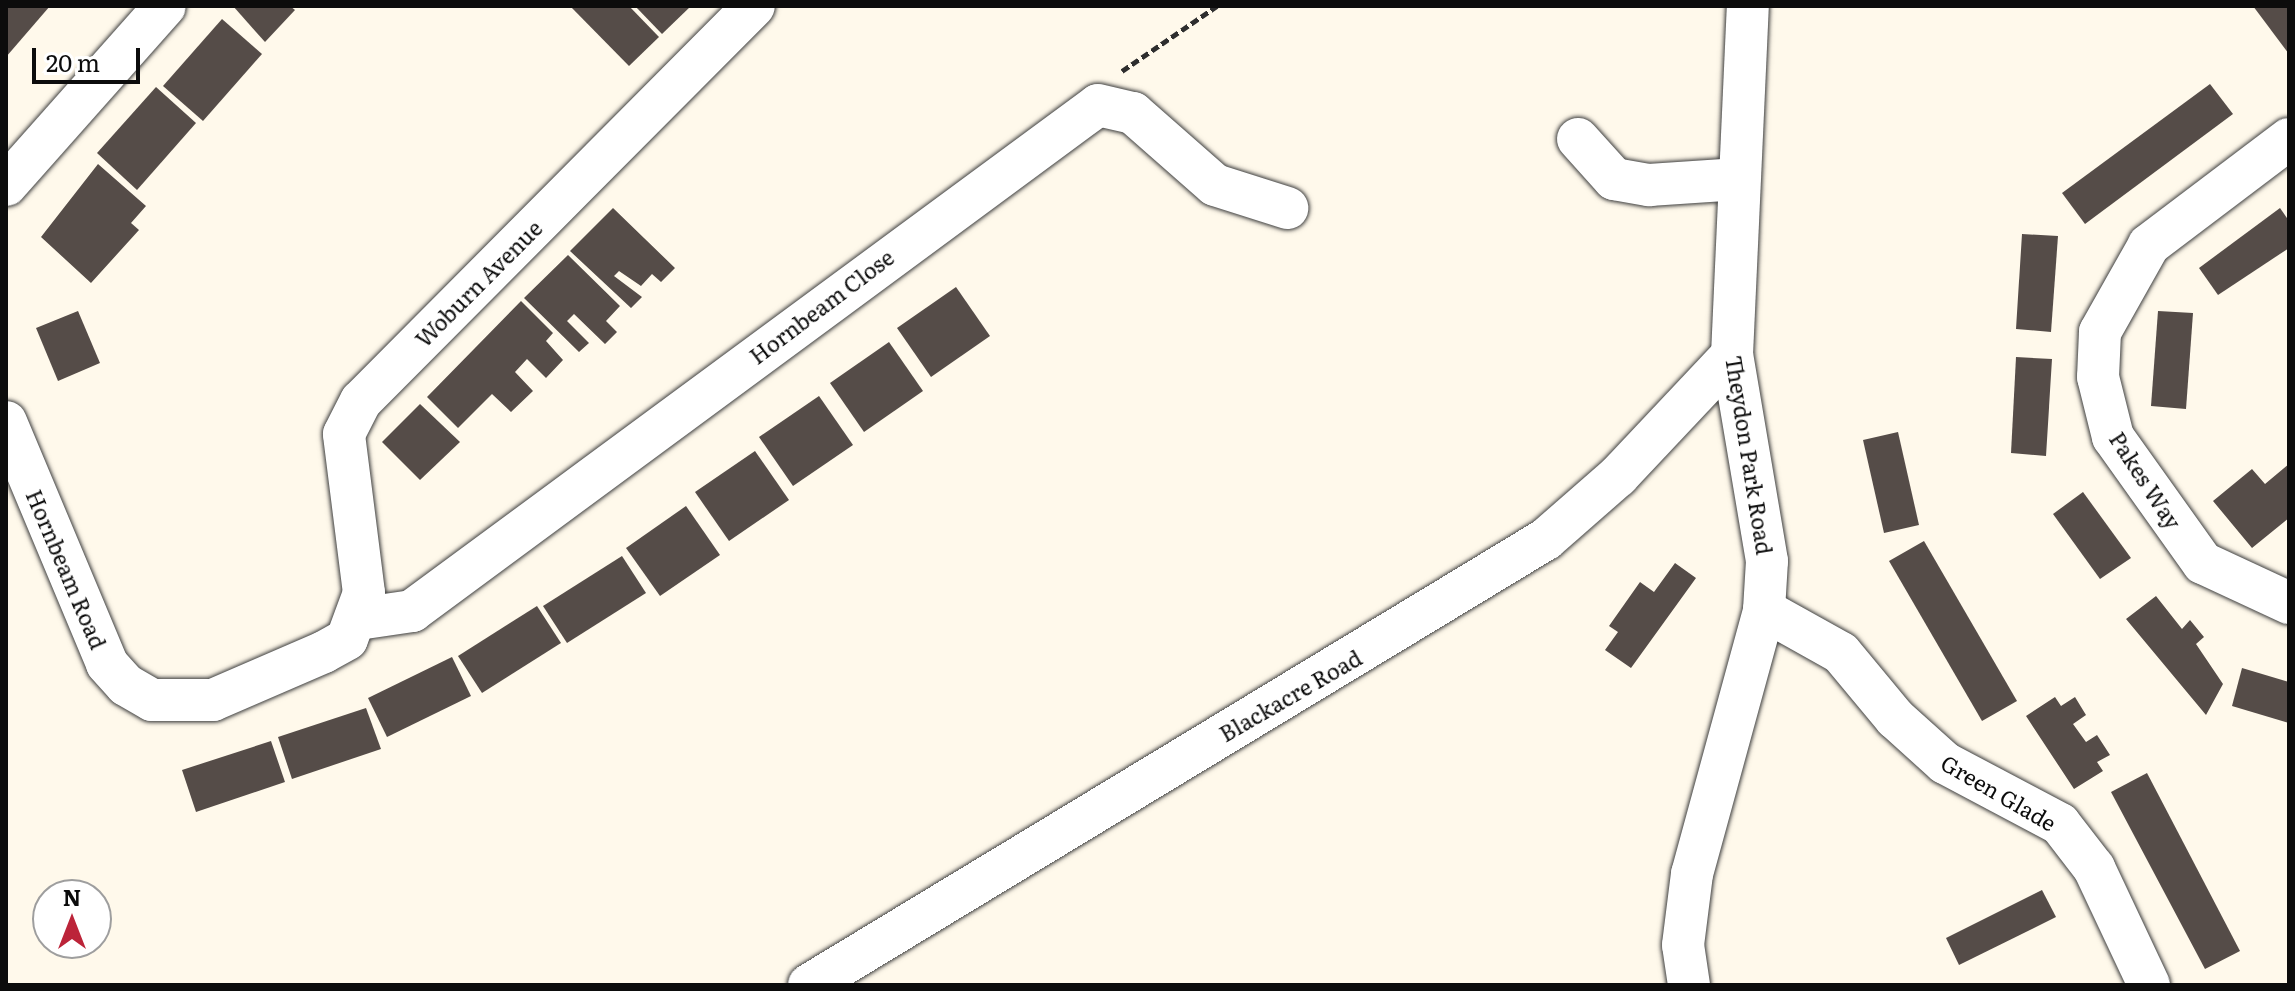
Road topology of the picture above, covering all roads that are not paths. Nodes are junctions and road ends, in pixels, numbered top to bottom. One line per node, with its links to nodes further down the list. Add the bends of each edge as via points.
1 (165, 6): 7 (street)
2 (754, 6): 14 (street, Woburn Avenue, via 361,401 344,434 362,561)
3 (1742, 8): 6 (street, Theydon Park Road)
4 (1578, 139): 6 (street, via 1614,179 1649,185)
5 (2289, 139): 12 (street, Pakes Way, via 2149,245 2100,332 2098,377 2113,437 2203,563)
6 (1739, 179): 9 (street, Theydon Park Road)
7 (6, 185)
8 (1271, 189): 14 (street, Hornbeam Close, via 1215,185 1133,113 1098,105 412,611)
9 (1732, 355): 13 (street, Theydon Park Road, via 1767,561); 15 (street, Blackacre Road, via 1618,476 1546,539)
10 (6, 422): 11 (street, Hornbeam Road)
11 (16, 477): 14 (street, Hornbeam Road, via 107,664 152,700 213,700 324,652 347,639)
12 (2289, 603)
13 (1764, 610): 16 (street, Theydon Park Road, via 1692,874 1683,945); 17 (street, Green Glade, via 1841,653 1895,718 1945,763 2060,824 2094,868)
14 (358, 619)
15 (809, 985)
16 (1689, 985)
17 (2149, 985)

